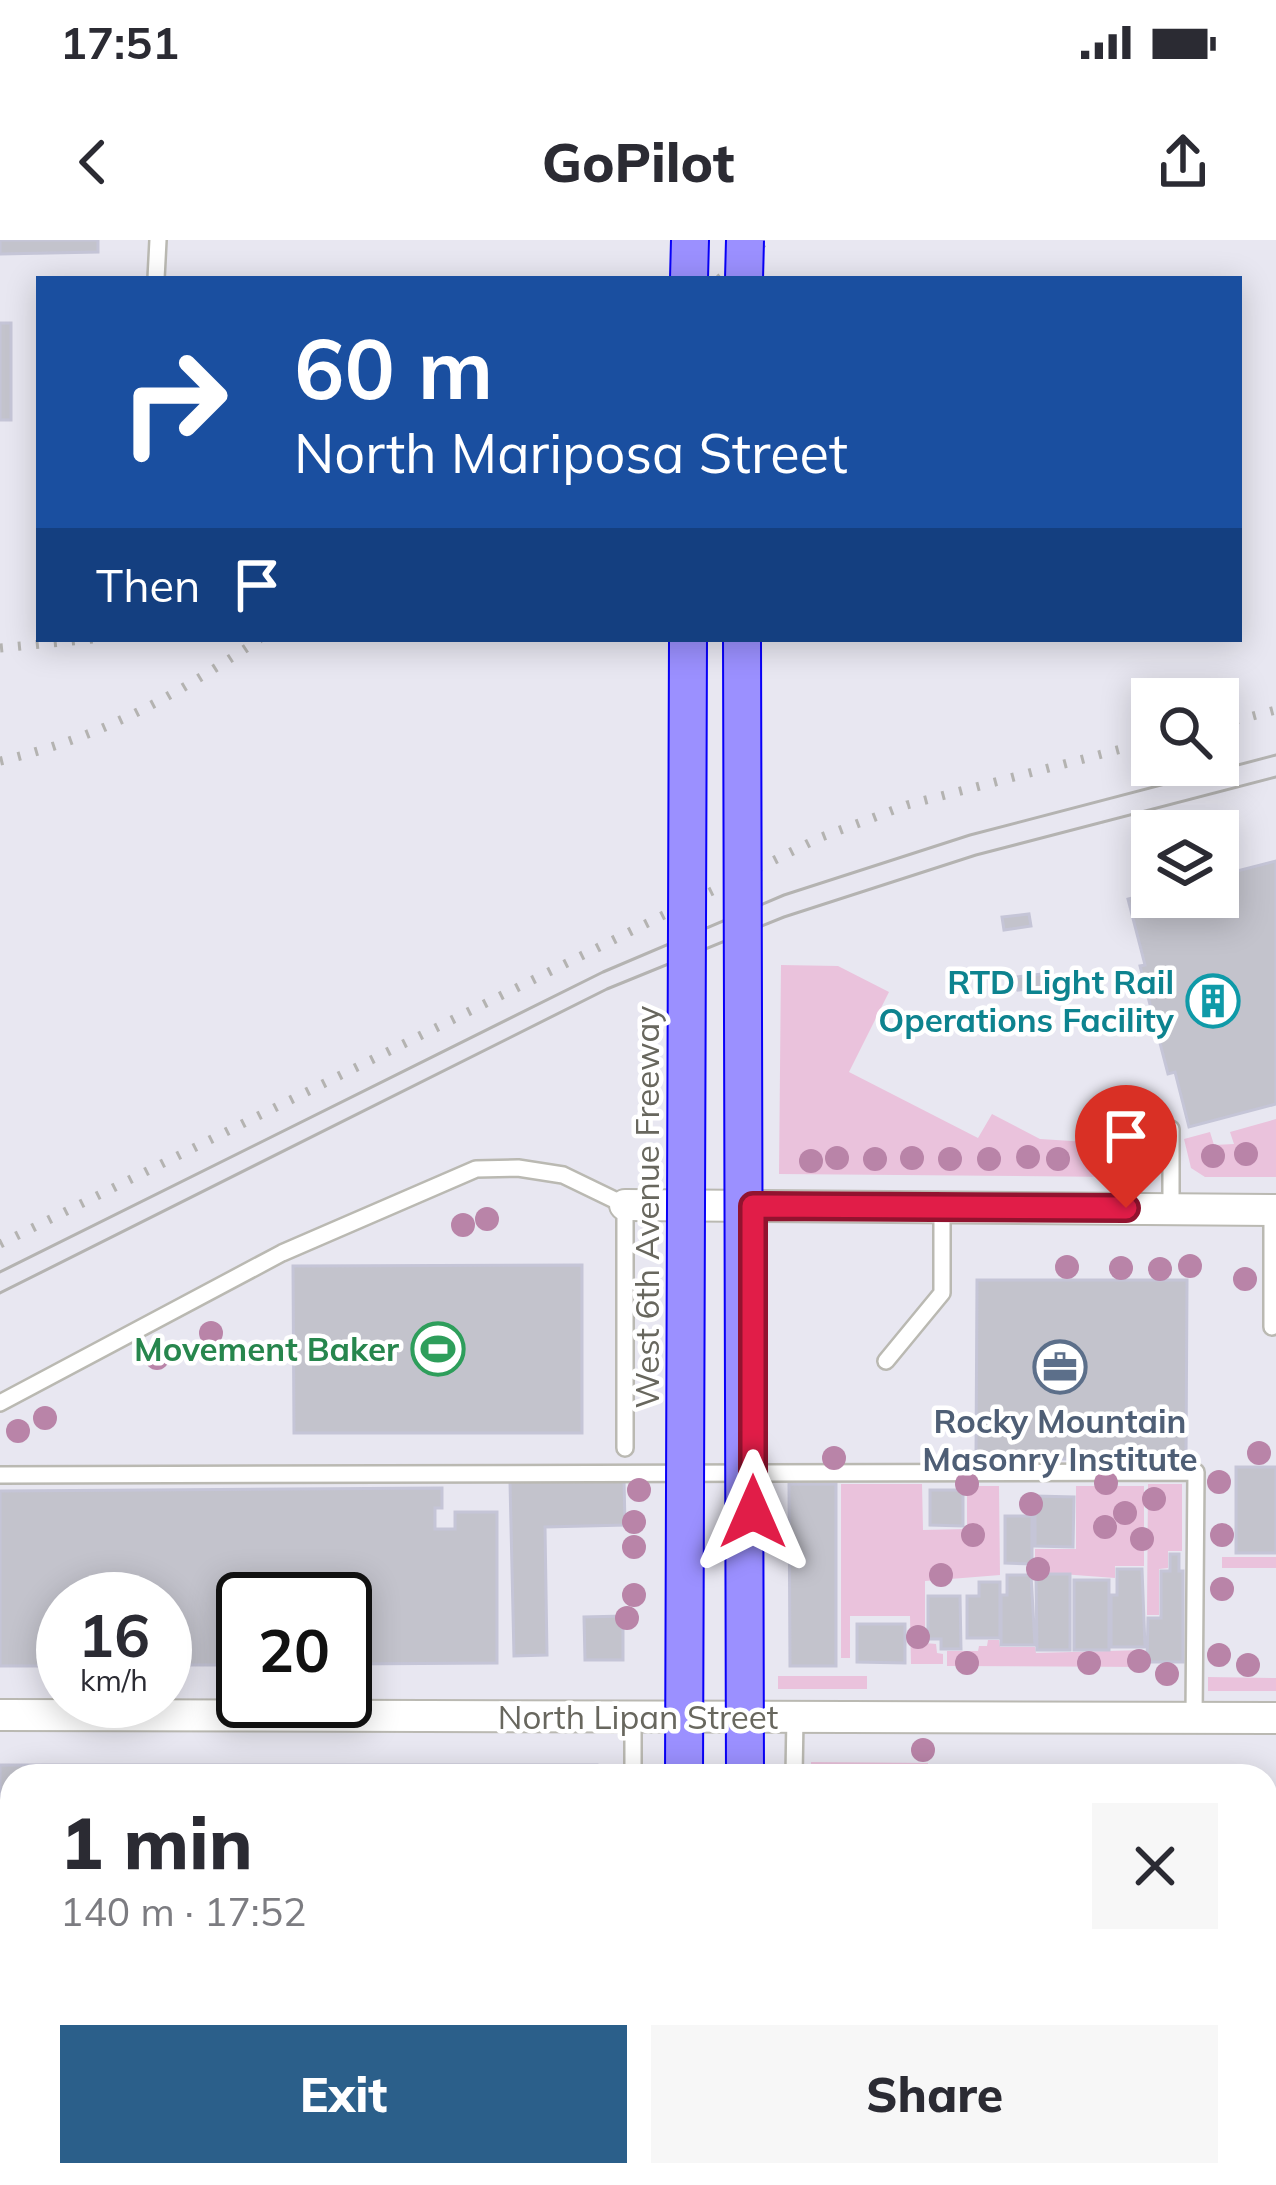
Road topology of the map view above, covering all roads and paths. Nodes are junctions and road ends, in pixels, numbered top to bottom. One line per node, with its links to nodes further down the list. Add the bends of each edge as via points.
1 (158, 240): 4 (lane)
2 (690, 240): 5 (highway)
3 (745, 240): 6 (highway, bridge)
4 (156, 276)
5 (689, 276)
6 (744, 276)
7 (688, 642): 28 (highway, West 6th Avenue Freeway, bridge)
8 (742, 642): 29 (highway, bridge)
9 (1172, 1130): 13 (lane)
10 (625, 1205): 11 (street); 17 (lane, via 563,1174 476,1169 282,1253); 18 (lane)
11 (753, 1206): 12 (street); 19 (lane)
12 (942, 1208): 13 (street); 16 (lane, via 942,1293)
13 (1172, 1208): 14 (street)
14 (1274, 1210): 15 (lane)
15 (1272, 1327)
16 (886, 1361)
17 (0, 1403)
18 (625, 1448)
19 (753, 1473): 20 (lane); 23 (lane); 25 (lane, via 1196,1472)
20 (0, 1475)
21 (0, 1715): 22 (street, North Lipan Street)
22 (633, 1717): 23 (street, North Lipan Street); 27 (lane)
23 (753, 1717): 24 (street, North Lipan Street)
24 (795, 1717): 25 (street, North Lipan Street); 30 (lane)
25 (1194, 1718): 26 (street, North Lipan Street)
26 (1276, 1718)
27 (633, 1764)
28 (684, 1764)
29 (745, 1764)
30 (794, 1764)

